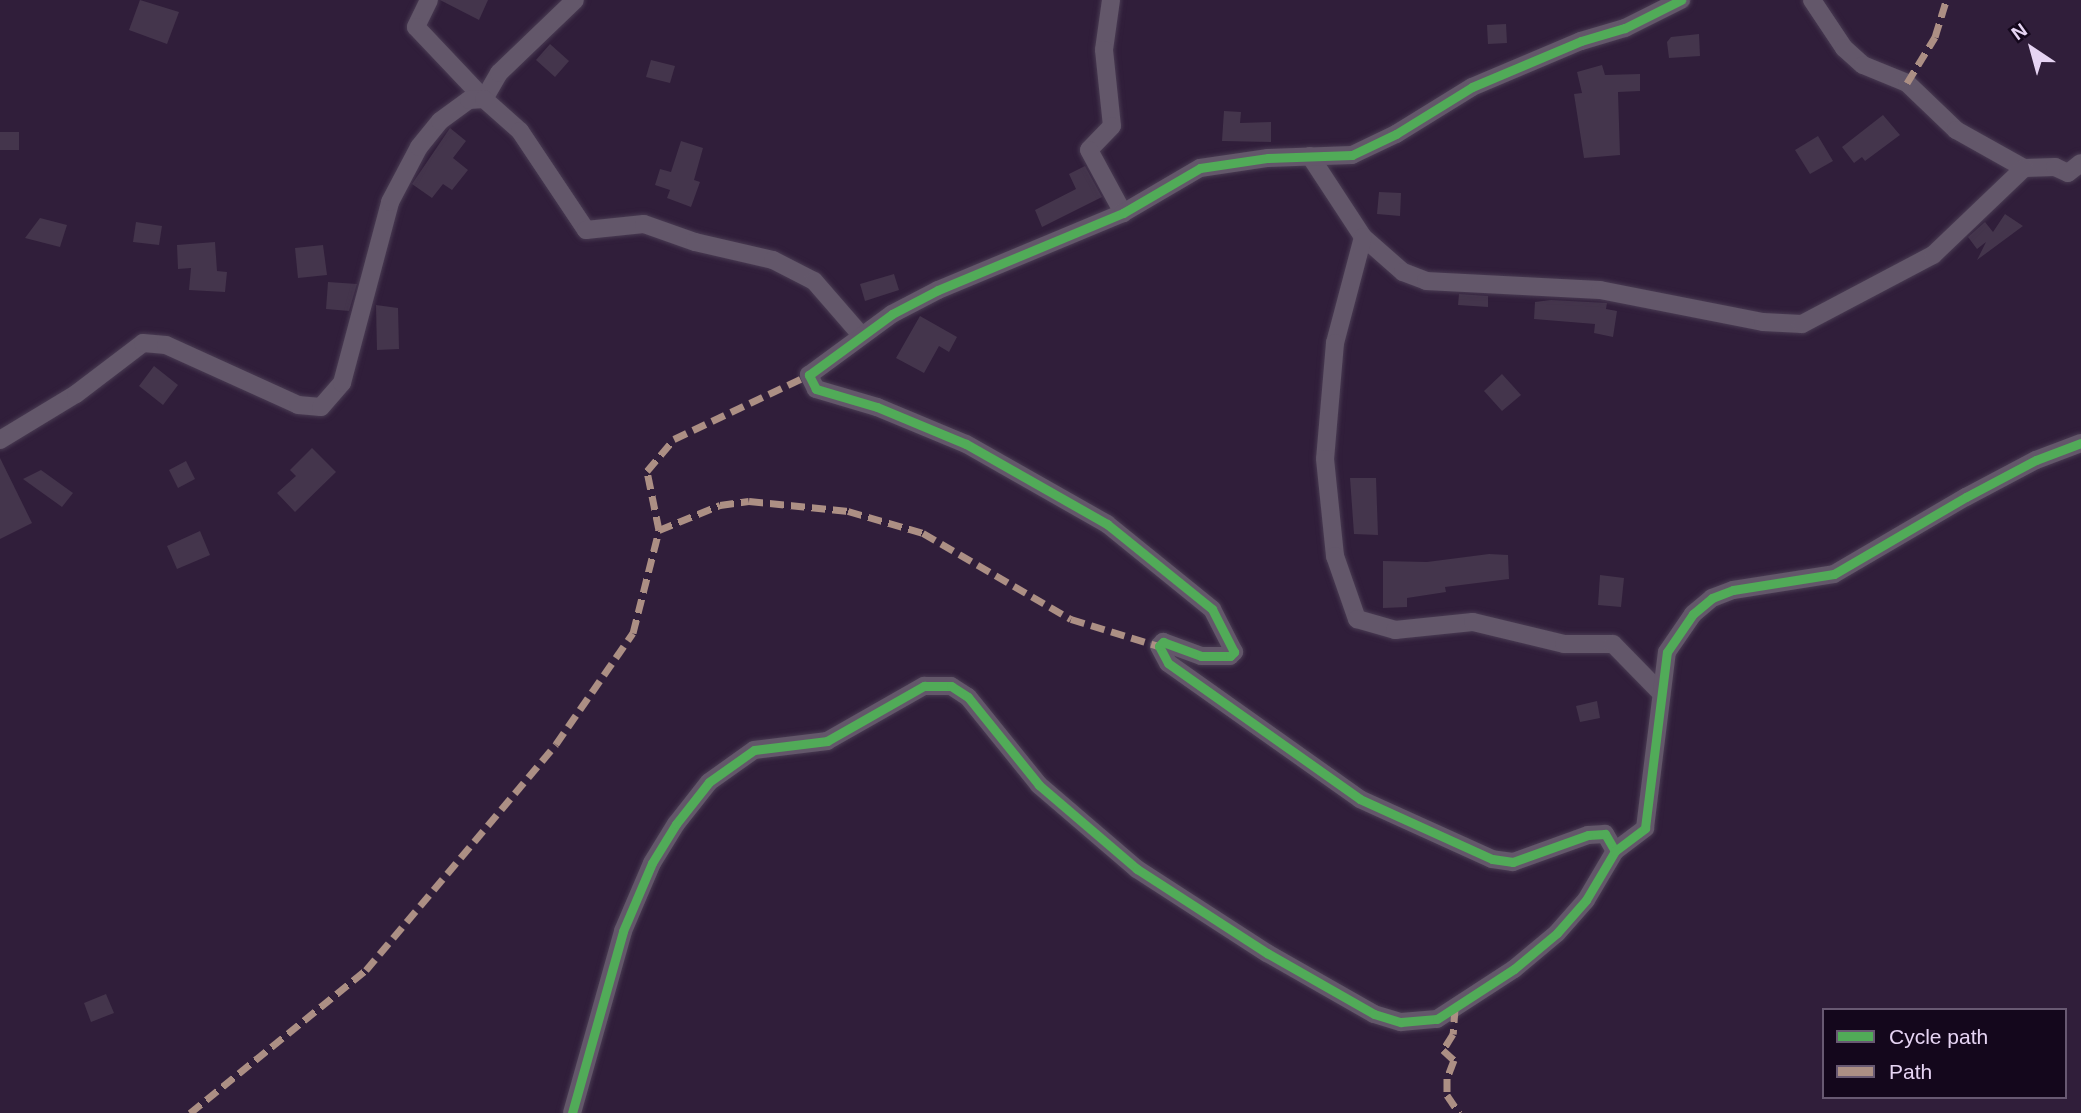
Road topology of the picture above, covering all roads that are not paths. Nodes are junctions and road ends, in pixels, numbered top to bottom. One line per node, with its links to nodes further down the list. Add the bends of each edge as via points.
1 (429, 0): 6 (street, via 415,27)
2 (575, 0): 6 (street, via 499,73)
3 (1111, 0): 10 (street, via 1104,50 1112,126 1088,150)
4 (1681, 0): 7 (street, via 1625,28 1581,41 1472,87 1352,155)
5 (1812, 0): 9 (street, via 1844,48 1863,65 1908,83 1956,130)
6 (484, 99): 12 (street, via 520,131 586,230 644,223 695,242 773,260 814,281); 13 (street, via 469,100 440,121 419,147 390,202 342,383 321,407 298,405 166,345 143,343 76,394)
7 (1310, 156): 10 (street, via 1200,168); 11 (street)
8 (2081, 163): 9 (street, via 2068,173 2055,167)
9 (2024, 168): 11 (street, via 1933,255 1802,324 1763,323 1600,290 1426,281 1403,272)
10 (1123, 213): 12 (street, via 938,290)
11 (1363, 237): 15 (street, via 1330,368 1325,459 1335,556 1357,618 1395,630 1473,622 1564,644 1613,644)
12 (860, 334): 16 (street, via 809,375 810,383 966,444 1107,524 1212,609 1234,652 1201,656 1163,642 1159,646 1168,663 1360,799 1492,859 1513,862 1588,835 1605,834)
13 (0, 440)
14 (2081, 443): 15 (street, via 1966,496 1834,574 1733,590 1712,598 1680,630 1667,652)
15 (1661, 693): 16 (street, via 1661,725 1645,828)
16 (1615, 851): 17 (street, via 1586,900 1557,933 1514,969 1437,1019 1401,1022 1374,1014 1266,953 1137,869 1039,785 968,697 951,686 924,686 827,741 754,750 709,782 652,863 623,931)
17 (572, 1113)

